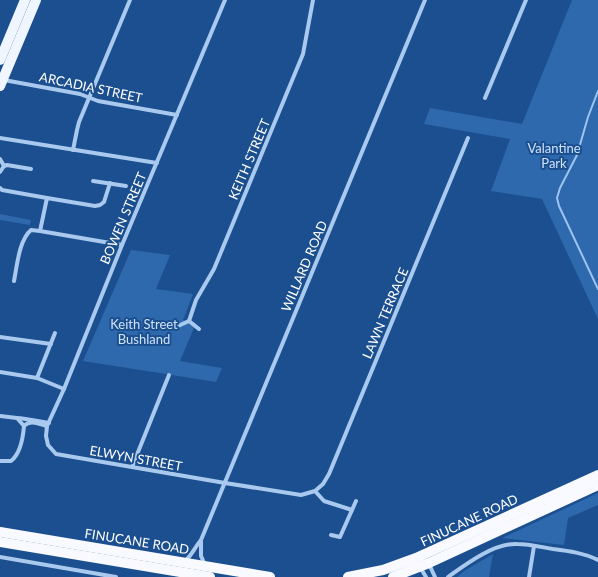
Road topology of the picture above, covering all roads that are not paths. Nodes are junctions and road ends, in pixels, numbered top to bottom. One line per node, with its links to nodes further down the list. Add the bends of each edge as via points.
1 (25, 0): 8 (main road)
2 (36, 0): 9 (main road)
3 (130, 0): 10 (street)
4 (225, 0): 12 (street, BOWEN STREET)
5 (313, 0): 29 (street, KEITH STREET, via 303,54 214,269 196,300)
6 (425, 0): 47 (street, WILLARD ROAD)
7 (526, 0): 11 (street)
8 (0, 60)
9 (1, 81): 10 (street, ARCADIA STREET, via 80,94)
10 (90, 98): 12 (street, ARCADIA STREET); 15 (street, via 79,122)
11 (485, 98)
12 (177, 115): 17 (street, BOWEN STREET)
13 (0, 138): 15 (street)
14 (468, 138): 49 (street, LAWN TERRACE, via 329,474)
15 (73, 150): 17 (street)
16 (0, 159): 18 (street)
17 (157, 163): 27 (street, BOWEN STREET)
18 (4, 166): 19 (street); 20 (street)
19 (31, 169)
20 (0, 172)
21 (93, 180): 22 (street)
22 (110, 183): 23 (street); 25 (street, via 104,202 100,205)
23 (126, 186)
24 (0, 188): 25 (street)
25 (47, 198): 26 (street)
26 (40, 231): 27 (street); 28 (street, via 31,230 22,244)
27 (122, 245): 38 (street, BOWEN STREET)
28 (14, 281)
29 (190, 321): 30 (street); 31 (street)
30 (178, 326)
31 (199, 329)
32 (56, 333): 34 (street)
33 (0, 337): 34 (street)
34 (51, 344): 37 (street)
35 (0, 372): 37 (street)
36 (169, 375): 45 (street)
37 (37, 378): 38 (street)
38 (64, 389): 41 (street, BOWEN STREET)
39 (0, 416): 40 (street)
40 (17, 418): 41 (street, via 33,419); 42 (street)
41 (48, 425): 42 (street, via 31,422); 43 (street, BOWEN STREET)
42 (24, 426): 44 (street, via 16,458 11,462)
43 (48, 445): 45 (street, ELWYN STREET, via 56,454)
44 (0, 461)
45 (132, 467): 47 (street, ELWYN STREET)
46 (598, 475): 59 (highway, FINUCANE ROAD)
47 (225, 483): 49 (street, ELWYN STREET, via 301,494); 54 (street, WILLARD ROAD)
48 (598, 485): 59 (highway, FINUCANE ROAD)
49 (315, 491): 51 (street, via 324,501)
50 (356, 501): 51 (street)
51 (352, 510): 53 (street, via 340,537)
52 (0, 532): 60 (highway, FINUCANE ROAD)
53 (331, 535)
54 (201, 540): 60 (street, WILLARD ROAD, via 192,555); 61 (street, WILLARD ROAD, via 201,556)
55 (0, 542): 63 (highway, FINUCANE ROAD)
56 (534, 546): 58 (street, via 574,552); 69 (street, via 509,544 495,548 460,567); 70 (street)
57 (0, 557): 62 (street)
58 (598, 560)
59 (423, 561): 65 (highway, FINUCANE ROAD); 66 (highway, FINUCANE ROAD); 67 (street); 68 (street)
60 (184, 562): 61 (highway, FINUCANE ROAD)
61 (205, 566): 64 (highway, FINUCANE ROAD)
62 (116, 577)
63 (210, 577)
64 (270, 577)
65 (348, 577)
66 (394, 577)
67 (426, 577)
68 (435, 577)
69 (448, 577)
70 (529, 577)

